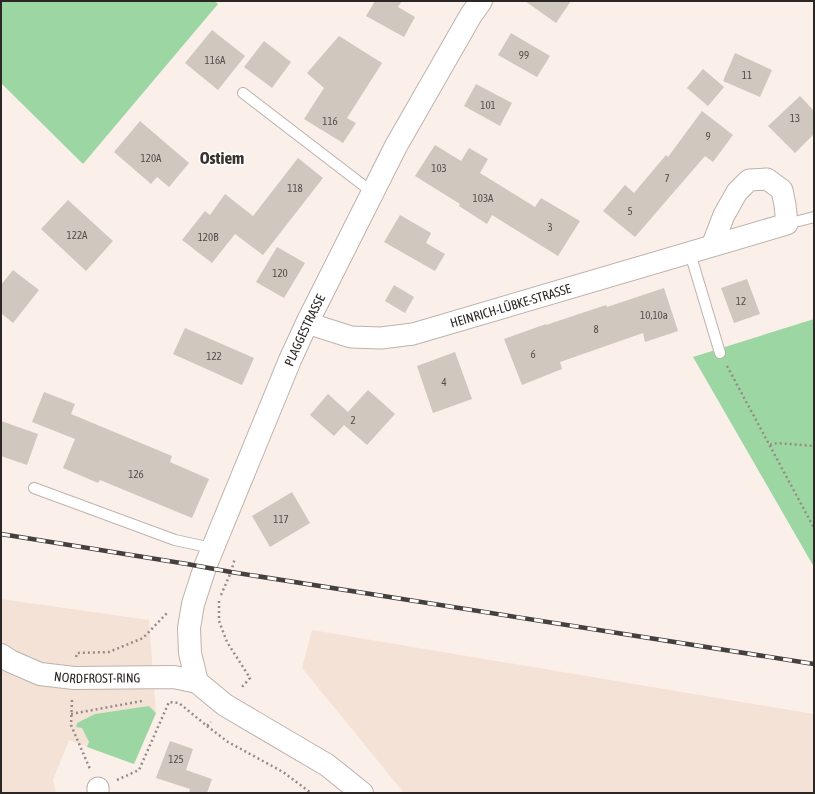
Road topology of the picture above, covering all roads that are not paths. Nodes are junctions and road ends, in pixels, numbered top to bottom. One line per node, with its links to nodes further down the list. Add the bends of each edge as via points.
1 (481, 1): 3 (street, PLAGGESTRASSE, via 470,15)
2 (243, 93): 3 (lane)
3 (372, 192): 8 (street, PLAGGESTRASSE)
4 (814, 216): 5 (lane, HEINRICH-LÜBKE-STRASSE)
5 (787, 224): 6 (street, HEINRICH-LÜBKE-STRASSE); 6 (street, via 782,190 767,179 749,180 737,192 727,209)
6 (712, 246): 7 (street, HEINRICH-LÜBKE-STRASSE)
7 (690, 253): 8 (street, HEINRICH-LÜBKE-STRASSE, via 413,334 381,338 351,337); 9 (lane)
8 (307, 323): 11 (street, PLAGGESTRASSE)
9 (720, 353)
10 (34, 488): 11 (lane, via 175,540)
11 (212, 548): 13 (street, PLAGGESTRASSE, via 193,604 189,628 190,653)
12 (1, 655): 13 (street, NORDFROST-RING, via 40,674 74,678 174,677)
13 (197, 682): 14 (street, via 225,705 327,765)
14 (362, 793)

